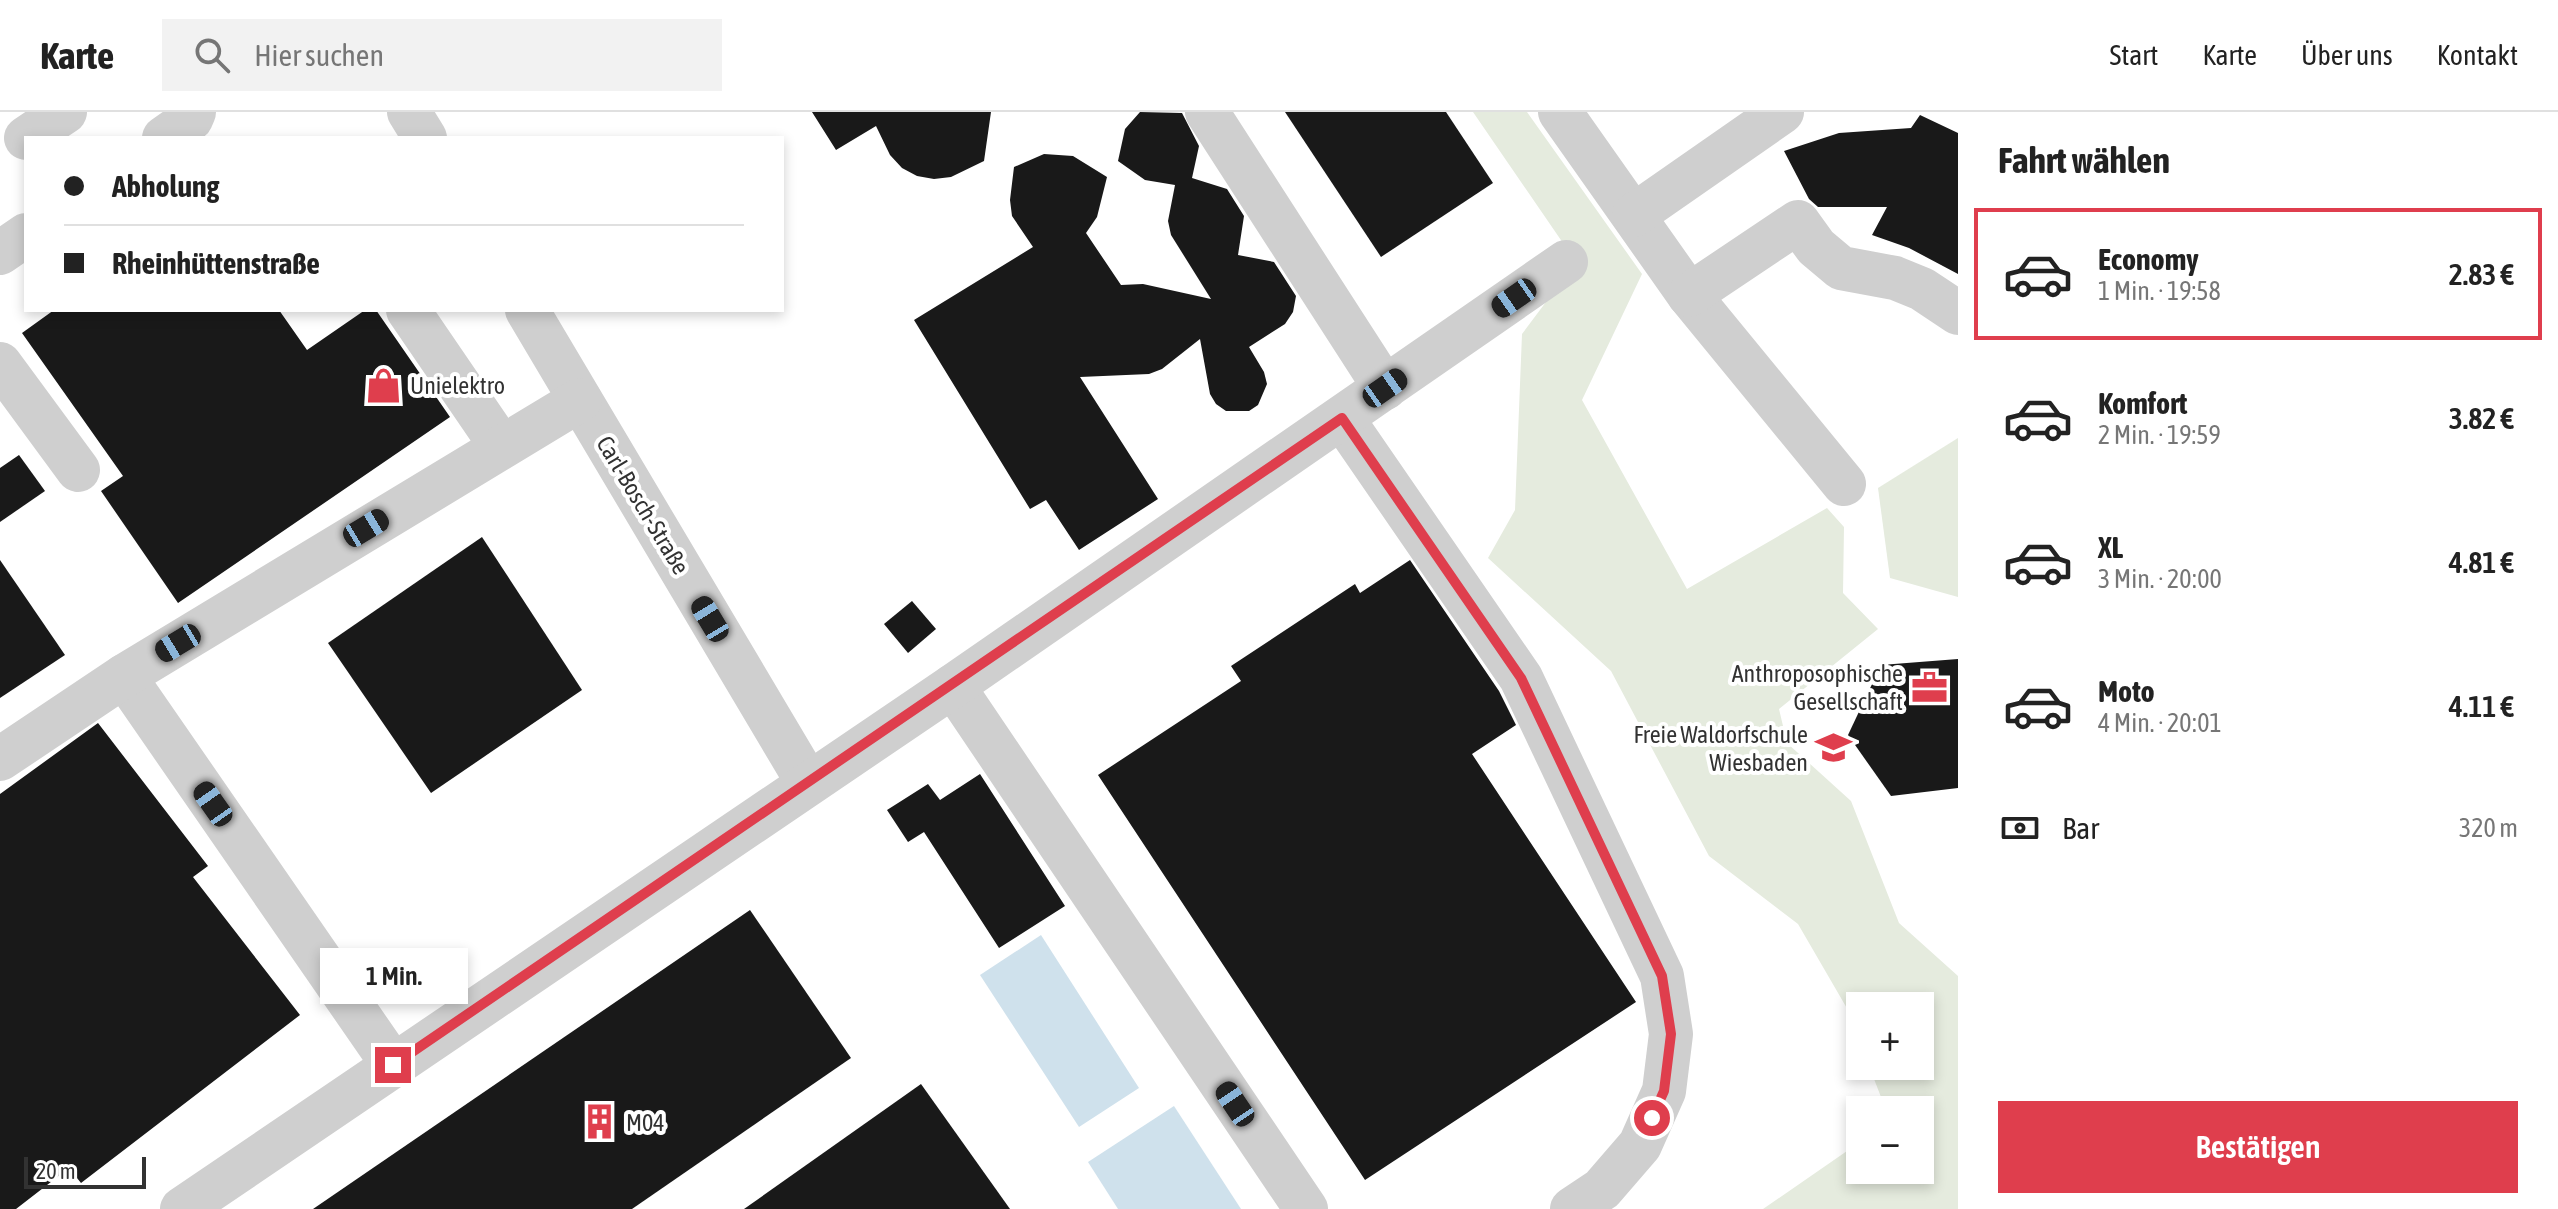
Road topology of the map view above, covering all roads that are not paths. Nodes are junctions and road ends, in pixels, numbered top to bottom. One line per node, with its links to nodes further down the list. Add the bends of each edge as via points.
1 (65, 112): 7 (street)
2 (194, 112): 8 (street)
3 (409, 112): 9 (street)
4 (1207, 112): 21 (street)
5 (1560, 112): 12 (street)
6 (1782, 112): 12 (street)
7 (29, 136)
8 (167, 136)
9 (424, 136)
10 (24, 139): 11 (street)
11 (0, 156)
12 (1634, 215): 16 (street)
13 (24, 236): 14 (street)
14 (0, 253)
15 (1566, 262): 21 (street)
16 (1689, 295): 19 (street, via 1798,222 1841,268 1895,278); 26 (street)
17 (409, 312): 24 (street)
18 (528, 312): 22 (street, Carl-Bosch-Straße)
19 (1958, 313)
20 (0, 364): 25 (street)
21 (1385, 388): 23 (street)
22 (580, 400): 24 (street); 30 (street, Carl-Bosch-Straße)
23 (1342, 418): 28 (street); 34 (street, via 1521,678 1662,976 1671,1034 1664,1091 1640,1145 1602,1189)
24 (501, 446): 27 (street)
25 (78, 470)
26 (1844, 484)
27 (124, 676): 29 (street); 31 (street)
28 (953, 686): 30 (street); 33 (street)
29 (0, 759)
30 (808, 783): 31 (street)
31 (393, 1065): 32 (street)
32 (182, 1209)
33 (1306, 1209)
34 (1572, 1209)

